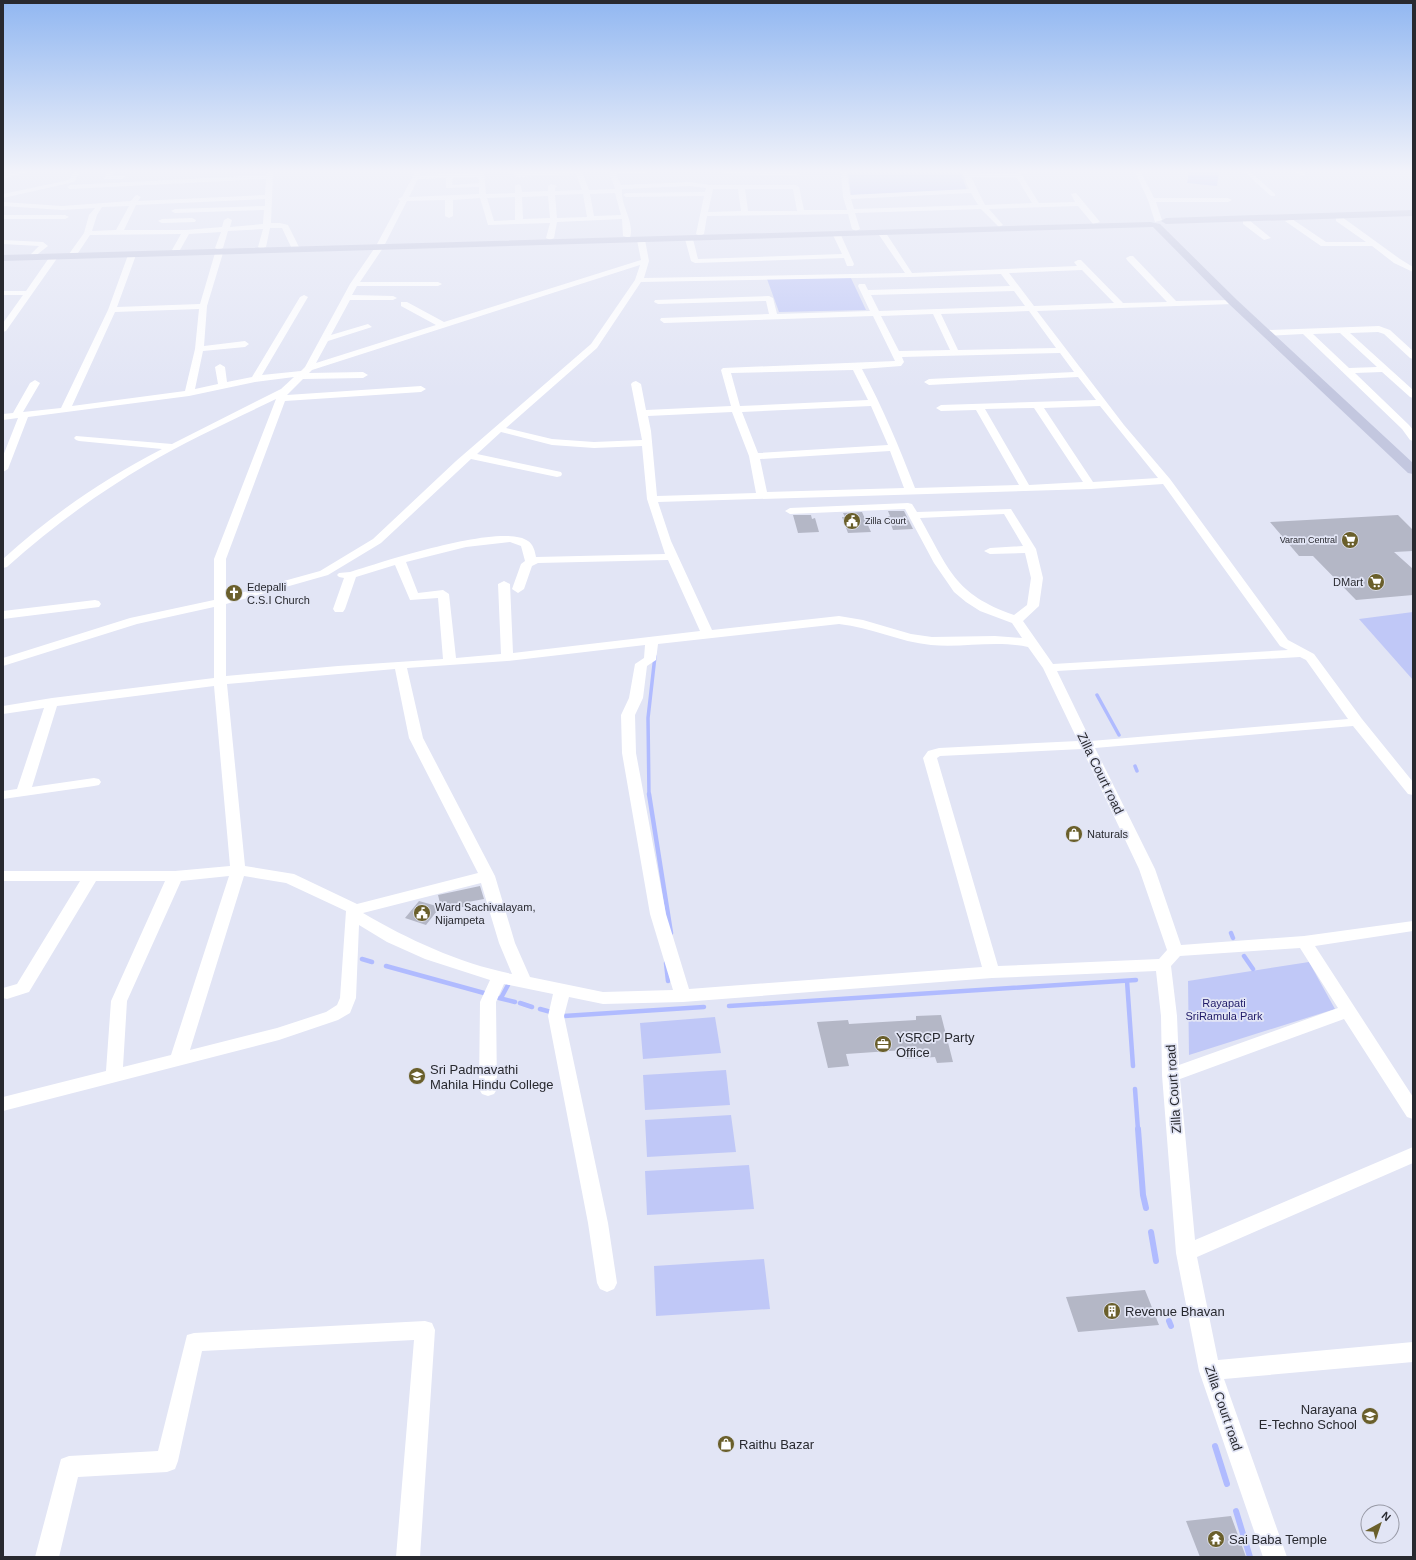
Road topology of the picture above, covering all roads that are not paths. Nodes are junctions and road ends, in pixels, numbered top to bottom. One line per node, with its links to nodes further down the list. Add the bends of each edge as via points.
1 (43, 245): 19 (street)
2 (80, 245): 18 (street)
3 (179, 245): 16 (street)
4 (220, 245): 17 (street)
5 (405, 245): 14 (main road)
6 (432, 245): 14 (main road)
7 (642, 245): 26 (street)
8 (691, 245): 27 (street)
9 (842, 245): 21 (street)
10 (890, 245): 32 (street)
11 (1179, 245): 46 (main road)
12 (1376, 245): 29 (street)
13 (295, 246): 14 (main road); 15 (main road)
14 (380, 246): 17 (main road); 35 (street)
15 (262, 247): 17 (main road)
16 (176, 250): 17 (main road); 18 (main road)
17 (219, 251): 20 (main road); 49 (street)
18 (73, 254): 19 (main road)
19 (34, 255): 23 (main road)
20 (132, 255): 22 (main road); 52 (street)
21 (847, 256): 27 (street); 31 (street)
22 (54, 257): 23 (main road); 40 (street)
23 (3, 258)
24 (1130, 258): 47 (street)
25 (1075, 259): 28 (street)
26 (644, 261): 34 (street); 58 (street)
27 (695, 261): 33 (street)
28 (1083, 268): 30 (street); 50 (street)
29 (1413, 270)
30 (1003, 271): 32 (street); 38 (street)
31 (855, 275): 32 (street); 37 (street); 41 (street)
32 (910, 275)
33 (696, 279): 34 (street); 37 (street)
34 (639, 280): 97 (street, via 594,346)
35 (354, 284): 36 (street); 43 (street)
36 (438, 284)
37 (765, 287): 45 (street); 55 (street)
38 (1016, 288): 41 (street); 51 (street)
39 (3, 293): 40 (street)
40 (29, 293): 57 (street)
41 (866, 293): 54 (street)
42 (304, 297): 78 (street)
43 (347, 297): 44 (street); 64 (street)
44 (393, 298)
45 (658, 302)
46 (1233, 302): 47 (street); 63 (main road)
47 (1173, 303): 50 (street)
48 (404, 304): 58 (street)
49 (203, 306): 52 (street); 66 (street)
50 (1121, 306): 51 (street)
51 (1034, 309): 53 (street); 67 (street)
52 (112, 310): 93 (street)
53 (936, 312): 54 (street); 68 (street)
54 (876, 314): 55 (street); 69 (street)
55 (774, 317): 56 (street)
56 (664, 320)
57 (6, 321): 60 (street)
58 (445, 326): 75 (street)
59 (368, 327): 64 (street)
60 (3, 329)
61 (1342, 330): 62 (street); 70 (street, via 1382,329); 73 (street)
62 (1306, 332): 63 (street); 74 (street)
63 (1267, 333): 106 (main road)
64 (326, 339): 75 (street)
65 (245, 344): 66 (street)
66 (199, 349): 84 (street)
67 (1064, 350): 68 (street); 76 (street)
68 (955, 352): 69 (street)
69 (896, 354): 72 (street, via 900,362 898,364)
70 (1413, 356)
71 (220, 367): 82 (street)
72 (856, 367): 87 (street); 92 (street, via 726,370)
73 (1383, 369): 74 (street); 86 (street)
74 (1348, 371): 99 (street, via 1406,427)
75 (305, 372): 77 (street); 78 (street); 85 (street)
76 (1081, 374): 79 (street); 88 (street)
77 (363, 375)
78 (255, 379): 82 (street)
79 (930, 382)
80 (35, 383): 95 (street)
81 (636, 384): 94 (street)
82 (223, 386): 84 (street)
83 (421, 389): 85 (street)
84 (189, 392): 93 (street)
85 (283, 394): 101 (street); 126 (street, via 220,559)
86 (1413, 395)
87 (875, 403): 92 (street); 102 (street)
88 (1103, 404): 89 (street); 108 (street)
89 (1036, 405): 90 (street); 109 (street)
90 (980, 407): 91 (street); 110 (street)
91 (941, 408)
92 (736, 409): 94 (street); 104 (street)
93 (65, 410): 95 (street)
94 (642, 412): 100 (street)
95 (20, 416): 96 (street); 105 (street)
96 (3, 417)
97 (500, 429): 100 (street, via 552,442 594,445); 103 (street)
98 (79, 438): 101 (street)
99 (1413, 438)
100 (647, 443): 113 (street)
101 (173, 447): 121 (street, via 89,496 28,542)
102 (895, 448): 104 (street); 111 (street)
103 (470, 455): 107 (street); 122 (street, via 377,541)
104 (754, 456): 112 (street)
105 (3, 470)
106 (1413, 470)
107 (557, 474)
108 (1166, 481): 109 (street); 134 (street, via 1284,643)
109 (1091, 486): 110 (street)
110 (1026, 488): 111 (street)
111 (912, 492): 112 (street)
112 (762, 495): 113 (street)
113 (652, 499): 118 (street)
114 (790, 511): 115 (street, via 908,506)
115 (914, 515): 116 (street, via 1007,511); 130 (street, via 935,556 958,589 984,608)
116 (1030, 549): 117 (street); 130 (street, via 1037,578 1033,606)
117 (990, 551)
118 (672, 557): 120 (street); 131 (street)
119 (399, 560): 120 (street, via 483,541 509,538 523,542 530,549); 123 (street); 137 (street, via 414,596 443,594)
120 (531, 561): 125 (street, via 527,564)
121 (3, 565)
122 (324, 573): 123 (street); 126 (street)
123 (351, 575): 128 (street)
124 (504, 584): 135 (street)
125 (518, 589)
126 (220, 602): 136 (street, via 134,621); 140 (street)
127 (95, 604): 129 (street)
128 (339, 609)
129 (3, 615)
130 (1016, 620): 133 (street, Zilla Court road)
131 (707, 633): 132 (street); 133 (street, via 839,620 853,621 931,641 1008,640)
132 (652, 642): 135 (street); 163 (street, via 650,660 641,664 636,698 628,715 629,753 658,914)
133 (1032, 644): 139 (street, Zilla Court road)
134 (1303, 653): 139 (street); 143 (street, via 1310,657)
135 (507, 657): 137 (street)
136 (3, 662)
137 (450, 662): 138 (street)
138 (400, 665): 140 (street); 153 (street, via 416,738)
139 (1050, 668): 144 (street, Zilla Court road)
140 (220, 681): 141 (street); 149 (street)
141 (52, 702): 142 (street); 147 (street)
142 (3, 710)
143 (1357, 722): 144 (street); 146 (street)
144 (1088, 745): 157 (street, Zilla Court road, via 1147,869); 158 (street, via 938,752 930,758)
145 (94, 782): 147 (street)
146 (1413, 791)
147 (23, 793): 148 (street)
148 (3, 795)
149 (238, 870): 152 (street); 154 (street, via 289,878); 165 (street)
150 (3, 876): 151 (street)
151 (91, 876): 152 (street); 162 (street, via 23,988)
152 (175, 876): 167 (street, via 119,1001)
153 (486, 876): 154 (street); 160 (street, via 507,943)
154 (354, 912): 159 (street, via 393,938 425,952); 165 (street, via 348,998 344,1009 332,1016 279,1034)
155 (1413, 926): 156 (street)
156 (1304, 942): 157 (street); 164 (street)
157 (1169, 958): 158 (street); 166 (street, Zilla Court road)
158 (992, 972): 163 (street)
159 (499, 977): 160 (street); 168 (street, via 488,1002)
160 (524, 982): 161 (street)
161 (562, 991): 163 (street, via 603,998); 173 (street, via 556,1016 598,1223)
162 (4, 996)
163 (683, 996)
164 (1348, 1011): 166 (street); 170 (street)
165 (179, 1058): 167 (street)
166 (1171, 1075): 172 (street, Zilla Court road)
167 (114, 1076): 169 (street)
168 (488, 1089)
169 (3, 1104)
170 (1413, 1112)
171 (1413, 1156): 172 (street)
172 (1186, 1253): 175 (street, Zilla Court road)
173 (607, 1283)
174 (1413, 1352): 175 (street)
175 (1210, 1371): 178 (street, Zilla Court road)
176 (47, 1557): 177 (street, via 69,1467 167,1461 194,1342 425,1330)
177 (408, 1557)
178 (1275, 1557)

